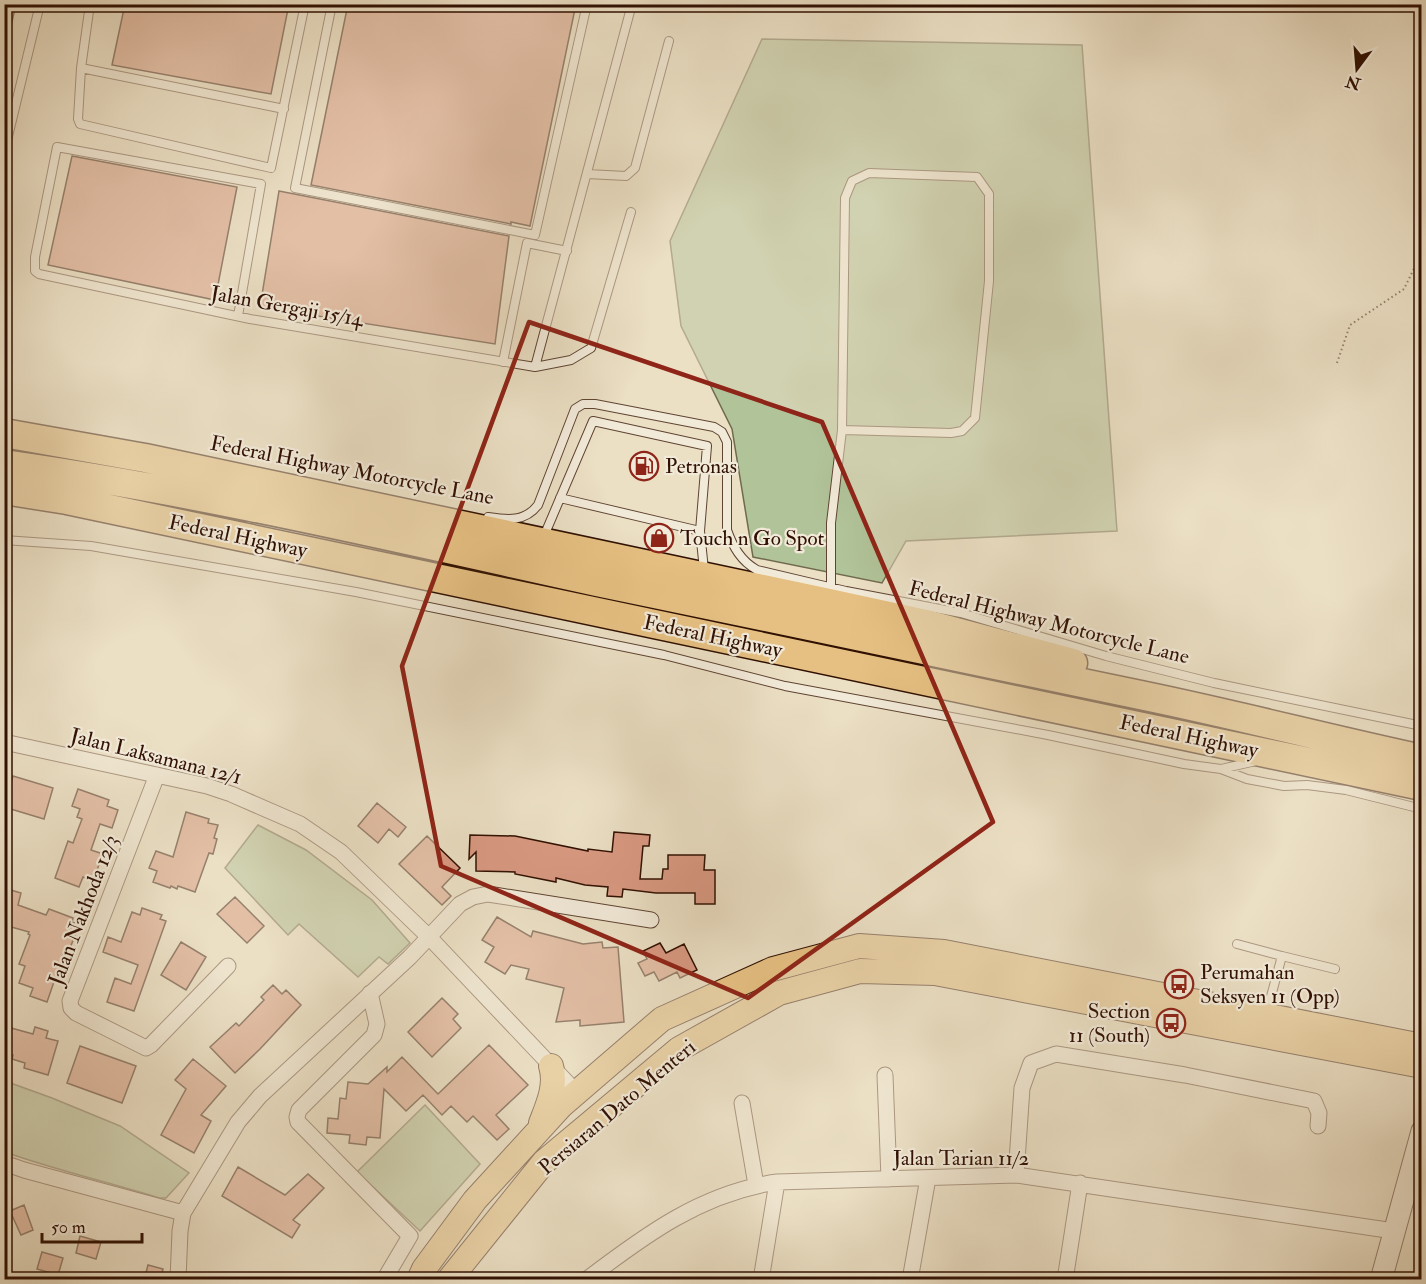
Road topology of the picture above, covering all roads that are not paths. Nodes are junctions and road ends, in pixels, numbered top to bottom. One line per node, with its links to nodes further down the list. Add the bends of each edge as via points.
1 (40, 4): 10 (lane)
2 (90, 4): 8 (lane)
3 (305, 4): 9 (lane)
4 (332, 4): 5 (lane, via 295,188 535,235)
5 (587, 4)
6 (632, 4): 11 (lane)
7 (669, 41): 11 (lane, via 635,168 626,176)
8 (81, 68): 9 (lane); 9 (lane, via 80,124 271,168)
9 (284, 109)
10 (4, 153)
11 (587, 174): 13 (lane)
12 (631, 212): 16 (lane, Jalan Gergaji 15/14, via 591,348 572,360)
13 (567, 251): 15 (lane, via 527,243); 16 (lane)
14 (238, 316): 14 (lane, Jalan Gergaji 15/14, via 34,271 57,147 261,184); 15 (lane, Jalan Gergaji 15/14)
15 (503, 362): 16 (lane, Jalan Gergaji 15/14)
16 (535, 367)
17 (628, 412): 18 (lane); 28 (lane, Federal Highway Motorcycle Lane, via 595,404 575,409 534,511 514,519); 33 (lane, Federal Highway Motorcycle Lane, via 714,427 722,432 727,442 727,530 732,543 746,563 757,570)
18 (625, 428): 25 (lane, via 593,421); 29 (lane, via 707,446)
19 (842, 430): 19 (lane, via 951,432 962,431 975,418 989,281 989,194 977,177 869,173 852,181 845,198); 33 (lane, via 831,523)
20 (4, 434): 21 (highway)
21 (102, 449): 22 (highway, via 26,449); 31 (highway)
22 (4, 455)
23 (4, 464): 34 (highway, Federal Highway, via 179,493)
24 (4, 490): 26 (highway, Federal Highway)
25 (560, 498): 29 (lane); 31 (lane)
26 (67, 500): 27 (highway); 37 (highway, Federal Highway)
27 (4, 505)
28 (474, 515)
29 (700, 531): 32 (lane)
30 (4, 540): 39 (lane, via 91,546 356,592 664,655 785,686)
31 (541, 543): 32 (highway)
32 (705, 577): 33 (highway)
33 (830, 596): 34 (highway, via 1127,678); 35 (lane, Federal Highway Motorcycle Lane, via 962,614 1106,657)
34 (1148, 697): 38 (highway, Federal Highway)
35 (1422, 726)
36 (4, 742): 40 (street, Jalan Laksamana 12/1)
37 (1281, 756): 39 (lane); 41 (highway, Federal Highway)
38 (1422, 759)
39 (1221, 769): 42 (lane, via 1247,779 1346,790)
40 (157, 775): 44 (street, Jalan Laksamana 12/1, via 231,794 300,824 341,852); 47 (street, Jalan Nakhoda 12/3, via 70,1001 71,1008 146,1048)
41 (1422, 786)
42 (1422, 809)
43 (651, 921): 44 (street, via 488,894 460,904)
44 (430, 938): 49 (street); 56 (street, Jalan Laksamana 12/1)
45 (1237, 944): 46 (lane)
46 (1282, 956): 48 (lane); 50 (lane)
47 (228, 966)
48 (1335, 969)
49 (370, 993): 70 (street, via 260,1096 238,1122); 73 (street, via 377,1024 374,1035 297,1116 314,1139 410,1236)
50 (1266, 1015): 51 (main road, Persiaran Dato Menteri); 56 (main road, Persiaran Dato Menteri, via 944,952 859,946 773,969 662,1019)
51 (1422, 1046)
52 (1360, 1055): 53 (main road, Persiaran Dato Menteri, via 935,973 861,970 779,993); 54 (main road, Persiaran Dato Menteri); 57 (main road, via 1403,1071)
53 (672, 1056): 56 (main road, via 599,1089); 62 (main road, Persiaran Dato Menteri)
54 (1422, 1066)
55 (885, 1075): 66 (street)
56 (571, 1078): 61 (main road, Persiaran Dato Menteri, via 561,1106); 61 (main road, via 554,1075 550,1099); 62 (main road, via 580,1104 575,1119)
57 (1422, 1086)
58 (742, 1103): 69 (street)
59 (1318, 1126): 64 (street, via 1319,1113 1314,1101 1056,1054 1031,1063 1022,1088)
60 (1422, 1131): 71 (street)
61 (536, 1133): 74 (main road, Persiaran Dato Menteri, via 475,1200)
62 (544, 1162): 75 (main road, Persiaran Dato Menteri)
63 (4, 1163): 70 (street)
64 (1016, 1175): 65 (street, Jalan Tarian 11/2); 68 (street, Jalan Tarian 11/2)
65 (928, 1178): 66 (street, Jalan Tarian 11/2); 78 (street)
66 (889, 1179): 67 (street, Jalan Tarian 11/2)
67 (777, 1182): 69 (street, Jalan Tarian 11/2); 77 (street)
68 (1080, 1183): 71 (street, Jalan Tarian 11/2); 79 (street)
69 (756, 1185): 76 (street, Jalan Tarian 11/2, via 719,1196 676,1218)
70 (183, 1213): 72 (street)
71 (1394, 1231): 80 (street)
72 (178, 1280)
73 (384, 1280)
74 (419, 1280)
75 (449, 1280)
76 (586, 1280)
77 (761, 1280)
78 (910, 1280)
79 (1065, 1280)
80 (1381, 1280)

